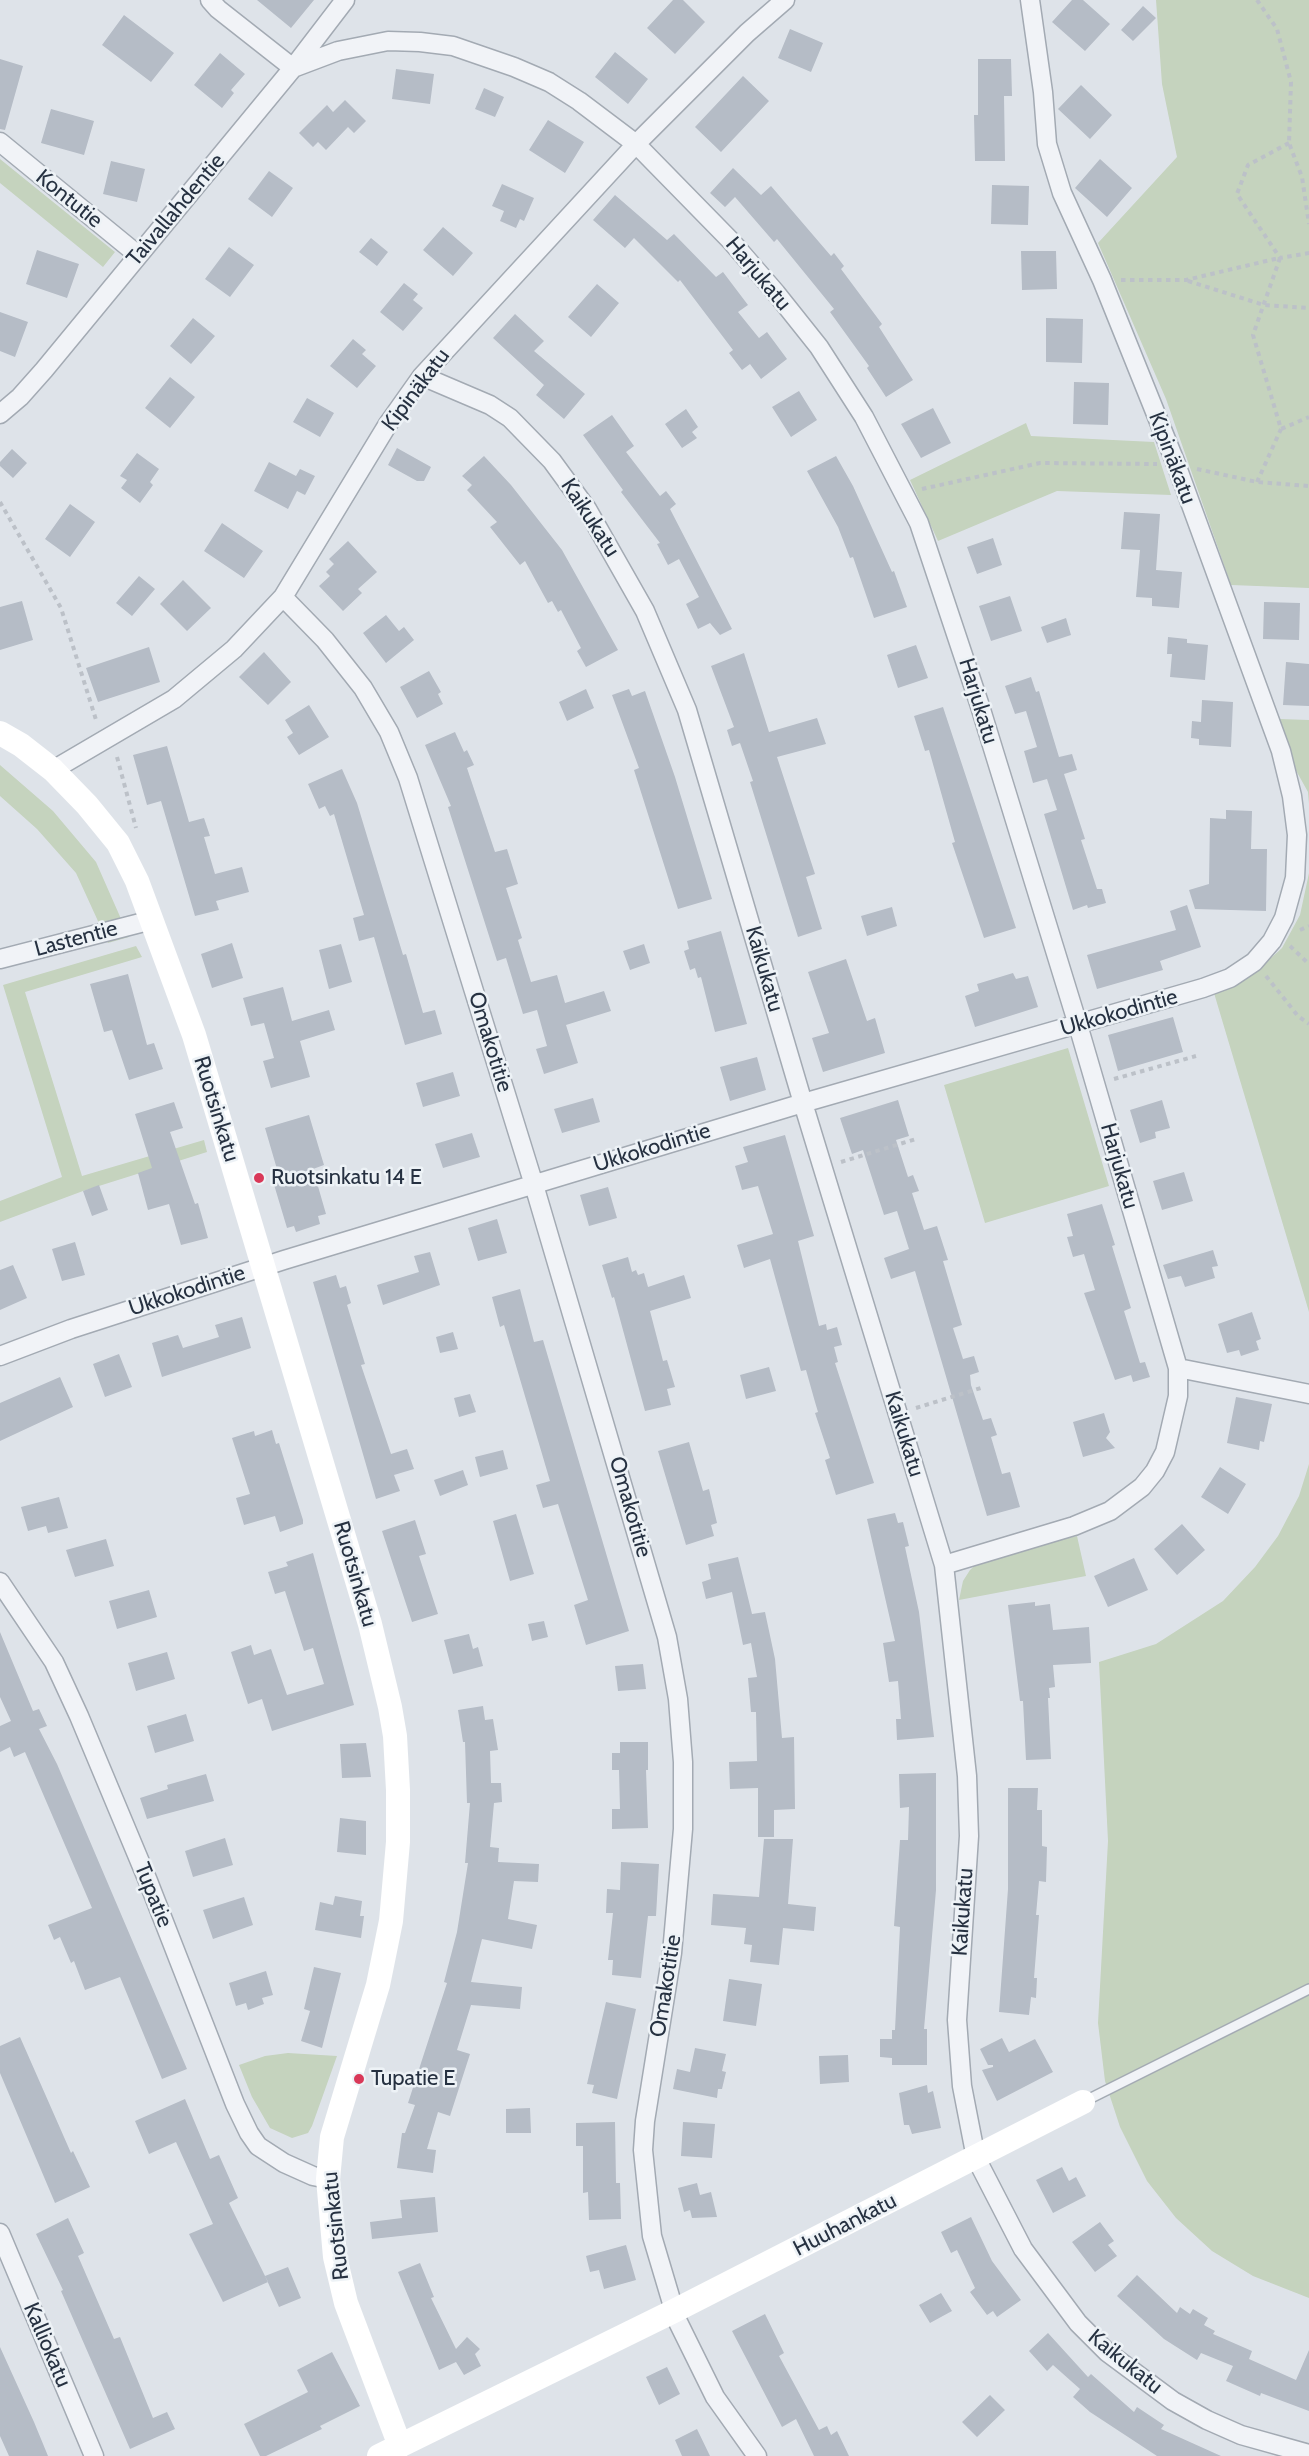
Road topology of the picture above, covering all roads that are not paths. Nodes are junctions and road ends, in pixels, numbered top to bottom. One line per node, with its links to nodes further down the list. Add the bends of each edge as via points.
1 (210, 0): 5 (street)
2 (345, 0): 5 (street, Taivallahdentie)
3 (785, 0): 7 (street, Kipinäkatu)
4 (1030, 0): 14 (street, Kipinäkatu, via 1047,144 1062,193 1102,280 1176,464 1281,751 1297,836 1295,878)
5 (293, 68): 7 (street, Harjukatu, via 338,51 388,41 453,46 549,82); 8 (street, Taivallahdentie)
6 (0, 142): 8 (street, Kontutie)
7 (636, 144): 9 (street, Kipinäkatu); 17 (street, Harjukatu, via 731,241 819,347 905,493 932,554)
8 (138, 255): 10 (street, Taivallahdentie, via 20,398)
9 (422, 376): 11 (street, Kipinäkatu, via 388,424); 18 (street, Kaikukatu, via 490,405 510,418 552,461 587,509 645,610 687,710)
10 (0, 414)
11 (283, 597): 13 (street, Kipinäkatu, via 234,649 182,693); 19 (street, Omakotitie, via 325,640 363,688 389,732 408,778)
12 (0, 733): 13 (street, Ruotsinkatu)
13 (53, 770): 15 (street, Ruotsinkatu, via 118,843)
14 (1284, 918): 17 (street, Ukkokodintie, via 1272,941 1254,962 1230,978)
15 (152, 920): 16 (street, Lastentie); 20 (street, Ruotsinkatu, via 194,1035)
16 (0, 959)
17 (1078, 1025): 18 (street, Ukkokodintie); 22 (street, Harjukatu)
18 (803, 1102): 19 (street, Ukkokodintie); 24 (street, Kaikukatu)
19 (534, 1185): 20 (street, Ukkokodintie); 31 (street, Omakotitie, via 643,1552 667,1638 678,1699 683,1762 679,1894 643,2150 652,2235)
20 (263, 1266): 21 (street, Ukkokodintie); 29 (street, Ruotsinkatu, via 370,1624 395,1736 398,1842 391,1921 378,1984 332,2137)
21 (0, 1356)
22 (1178, 1368): 23 (street); 24 (street, Harjukatu, via 1178,1396 1165,1452 1142,1487 1110,1511 1074,1526)
23 (1309, 1394)
24 (944, 1565): 28 (street, Kaikukatu, via 967,1776 969,1836 957,2020 962,2086)
25 (0, 1582): 29 (street, Tupatie, via 54,1662 79,1716 249,2133 270,2155)
26 (1309, 1989): 27 (lane, Huuhankatu)
27 (1083, 2102): 28 (street, Huuhankatu)
28 (975, 2158): 31 (street, Huuhankatu); 33 (street, Kaikukatu, via 1023,2249 1078,2323 1107,2352 1173,2401 1207,2420 1241,2435)
29 (328, 2179): 32 (street, Ruotsinkatu, via 335,2257 346,2303)
30 (0, 2233): 34 (street, Kalliokatu)
31 (674, 2311): 32 (street, Huuhankatu); 35 (street, Omakotitie, via 715,2397)
32 (395, 2453)
33 (1309, 2454)
34 (94, 2456)
35 (757, 2456)

